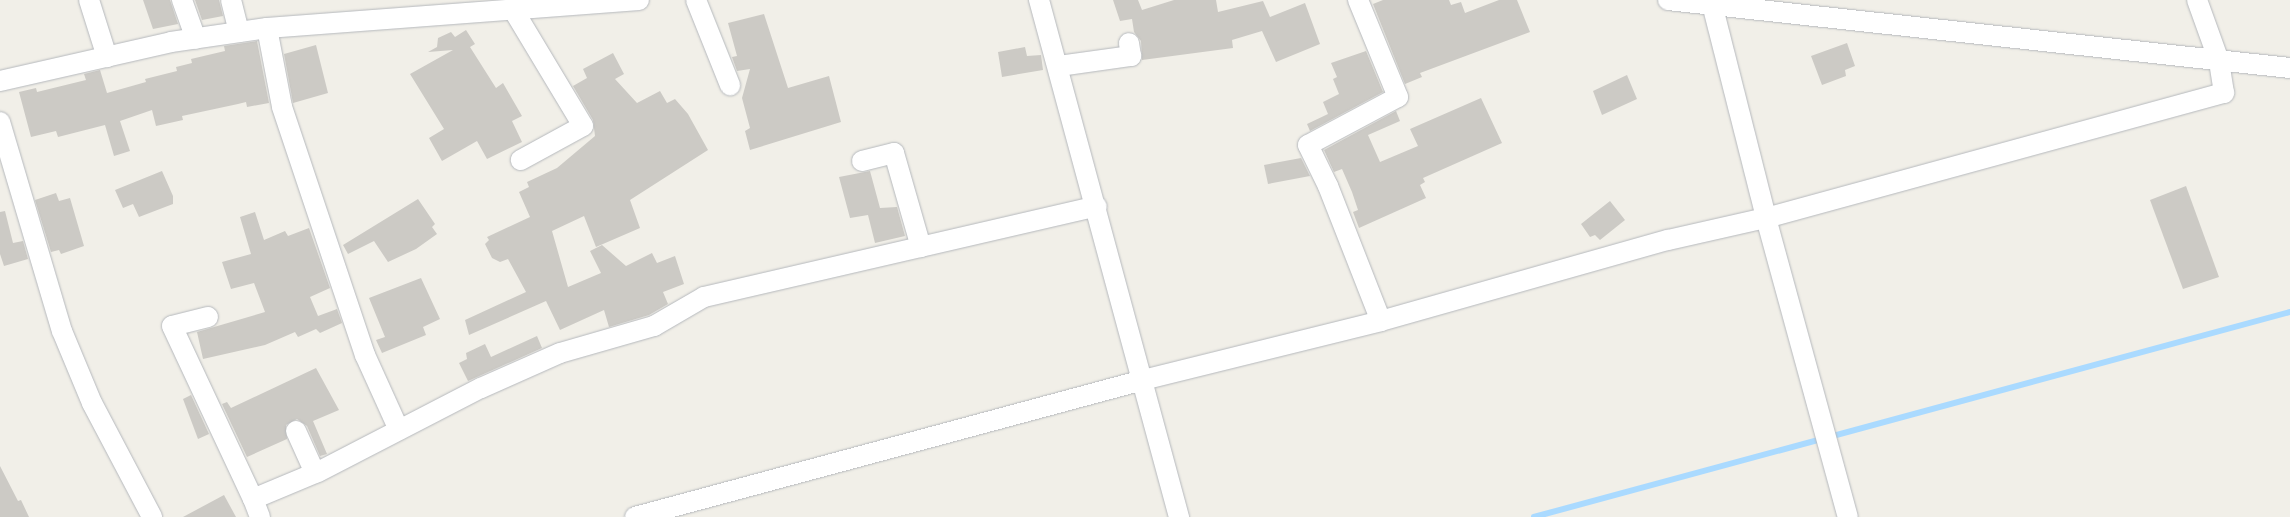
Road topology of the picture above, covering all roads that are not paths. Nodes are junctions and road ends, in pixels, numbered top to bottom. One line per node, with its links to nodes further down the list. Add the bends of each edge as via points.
1 (89, 0): 17 (street)
2 (182, 0): 15 (street)
3 (231, 0): 14 (street)
4 (639, 0): 10 (street)
5 (696, 0): 22 (street)
6 (1039, 0): 19 (street)
7 (1358, 0): 30 (street, via 1398,97 1308,145 1328,186)
8 (1668, 0): 11 (street)
9 (2197, 0): 18 (street)
10 (596, 1): 12 (street)
11 (1712, 3): 18 (street); 27 (street)
12 (514, 11): 13 (street); 24 (street, via 583,126)
13 (267, 28): 14 (street); 32 (street, via 282,107 364,355)
14 (239, 32): 15 (street)
15 (196, 39): 17 (street)
16 (1129, 43): 19 (street, via 1131,56)
17 (107, 57): 21 (street)
18 (2218, 61): 20 (street); 27 (street, via 2224,93)
19 (1059, 66): 26 (street)
20 (2290, 68)
21 (0, 81)
22 (730, 85)
23 (0, 122): 36 (street, via 62,331 92,403)
24 (521, 160)
25 (862, 161): 28 (street, via 894,153)
26 (1097, 206): 28 (street); 31 (street)
27 (1766, 218): 30 (street, via 1668,240); 39 (street)
28 (921, 247): 32 (street, via 704,297 654,326 560,353)
29 (208, 316): 35 (street, via 172,326)
30 (1381, 321): 31 (street)
31 (1143, 380): 37 (street); 38 (street)
32 (399, 430): 34 (street)
33 (296, 431): 34 (street)
34 (315, 473): 35 (street)
35 (257, 508)
36 (152, 517)
37 (635, 517)
38 (1179, 517)
39 (1848, 517)

